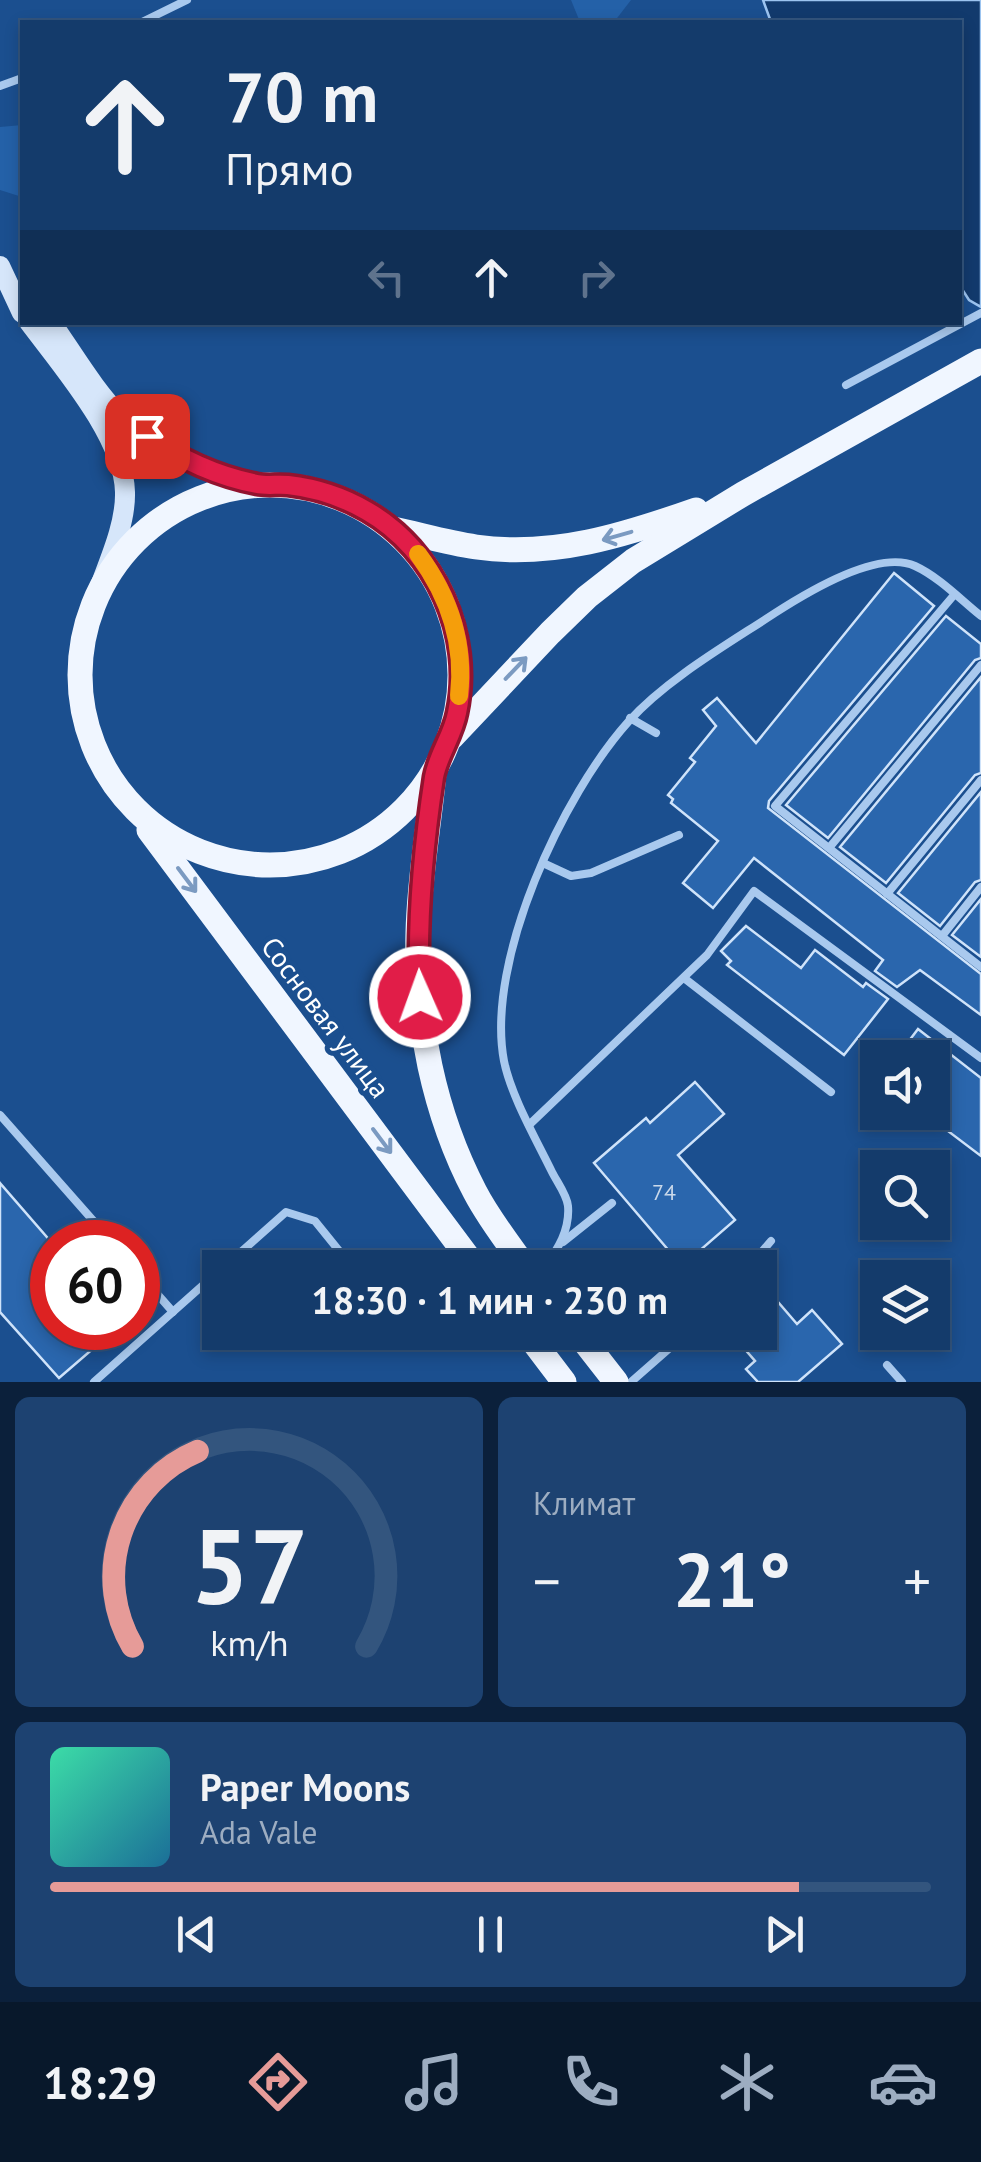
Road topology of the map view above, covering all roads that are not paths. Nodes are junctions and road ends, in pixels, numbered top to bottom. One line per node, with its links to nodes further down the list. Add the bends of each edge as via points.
1 (187, 0): 2 (lane)
2 (146, 20)
3 (0, 264): 4 (street); 5 (street)
4 (20, 282)
5 (20, 309)
6 (31, 325): 15 (street, via 107,434 125,492)
7 (53, 325): 11 (street, via 121,417 174,455)
8 (959, 325): 10 (lane)
9 (981, 361): 12 (main road)
10 (846, 386)
11 (260, 485): 13 (main road, Сосновая улица, via 330,494); 15 (main road, Сосновая улица, via 175,510 129,548)
12 (743, 494): 13 (main road, one-way to 13, via 605,540 562,547 477,548); 20 (main road, one-way to 12, via 587,597 632,561)
13 (392, 529): 20 (main road, via 431,572 454,625 461,682)
14 (954, 595): 16 (lane); 18 (lane, via 911,564 840,577 688,671); 25 (lane, via 776,806)
15 (96, 598): 23 (main road, Сосновая улица, via 82,650 82,705 98,757)
16 (981, 616)
17 (981, 664): 25 (lane)
18 (630, 718): 19 (lane); 26 (lane, via 577,789)
19 (656, 734)
20 (450, 739): 21 (main road)
21 (435, 772): 23 (main road, via 388,825 341,851 289,864 254,865 202,852); 43 (main road, Сосновая улица, via 418,932 421,1019 459,1158)
22 (981, 780): 28 (lane)
23 (128, 802): 42 (main road, Сосновая улица, one-way to 42)
24 (679, 835): 26 (lane, via 592,873 572,876)
25 (829, 848): 28 (lane)
26 (543, 863): 35 (lane, via 500,998 504,1062)
27 (981, 887): 29 (lane)
28 (888, 894): 29 (lane)
29 (942, 936): 30 (lane)
30 (981, 968)
31 (684, 978): 32 (lane, via 754,891); 33 (lane); 35 (lane)
32 (981, 1058)
33 (831, 1092)
34 (0, 1115): 37 (lane)
35 (529, 1125): 39 (lane, via 568,1204)
36 (612, 1203): 39 (lane)
37 (93, 1220)
38 (770, 1241): 45 (lane)
39 (563, 1242): 44 (lane)
40 (243, 1250): 41 (lane, via 286,1212 315,1222)
41 (338, 1250)
42 (459, 1250)
43 (514, 1250)
44 (557, 1250)
45 (763, 1250)
46 (202, 1287): 48 (lane)
47 (160, 1297): 48 (lane)
48 (173, 1312): 53 (lane)
49 (540, 1350): 54 (main road)
50 (591, 1350): 55 (main road)
51 (667, 1350): 56 (lane)
52 (887, 1365): 57 (lane)
53 (94, 1382)
54 (564, 1382)
55 (616, 1382)
56 (631, 1382)
57 (902, 1382)

